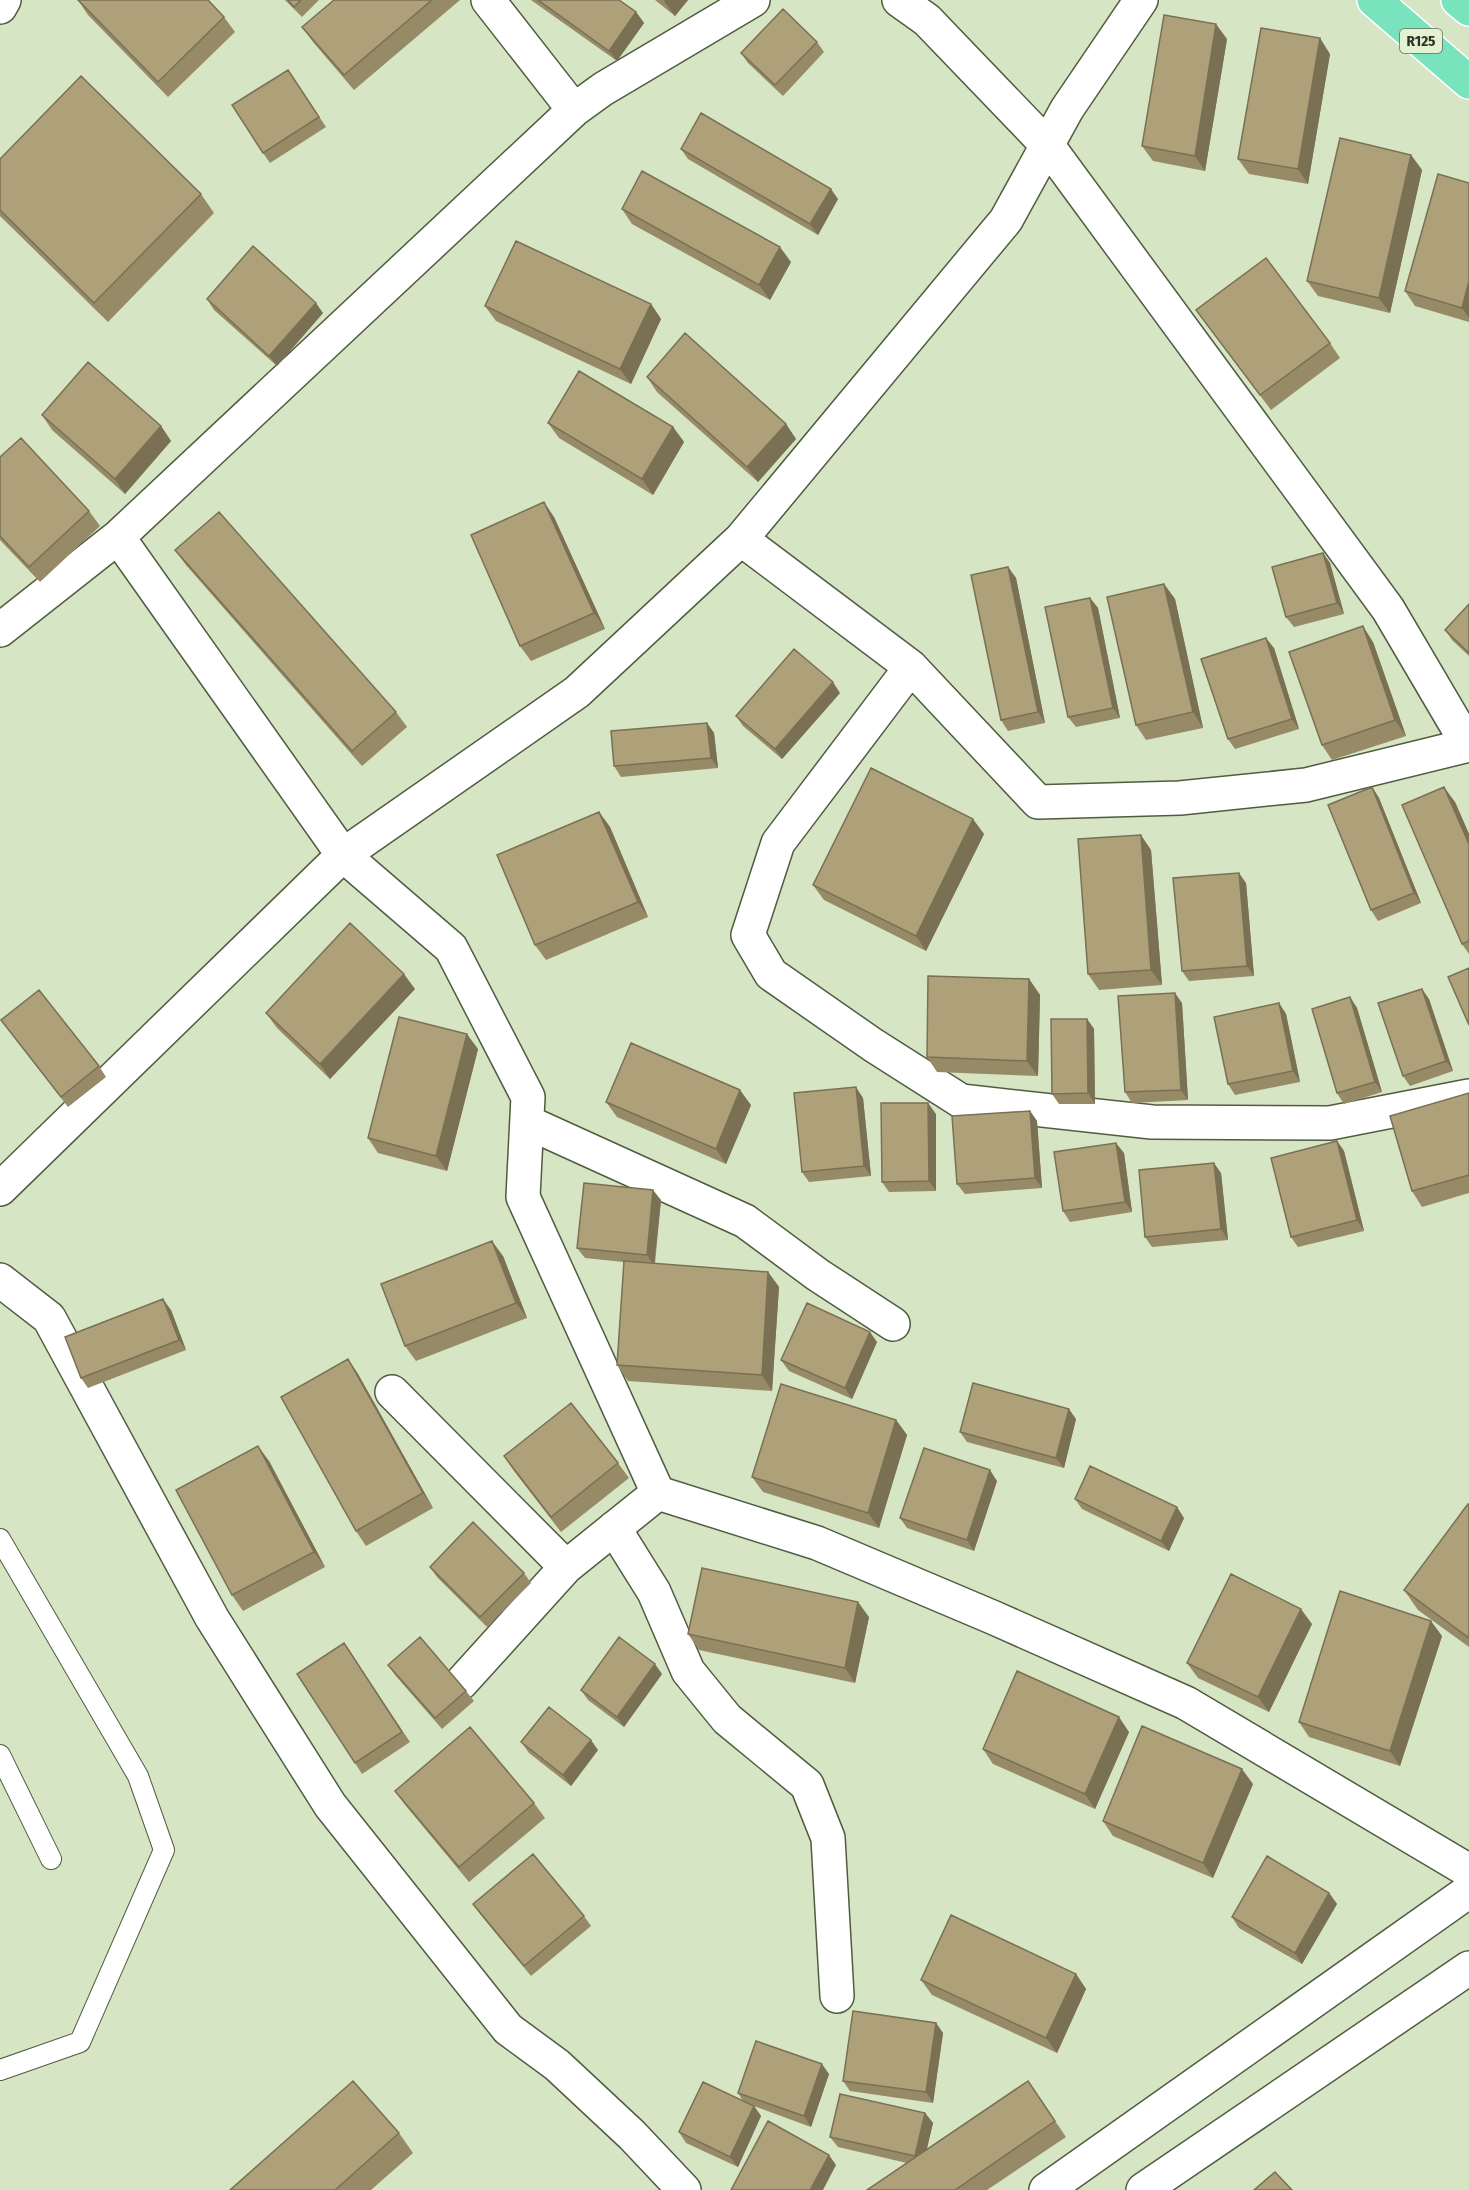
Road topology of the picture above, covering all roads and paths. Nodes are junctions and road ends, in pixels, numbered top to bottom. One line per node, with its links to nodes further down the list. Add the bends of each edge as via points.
1 (4, 0): 8 (street)
2 (488, 0): 11 (street)
3 (753, 0): 11 (street)
4 (899, 0): 12 (street, via 927,20)
5 (1141, 0): 12 (street, via 1067,109)
6 (1374, 0): 10 (main road, R125)
7 (1458, 0): 9 (main road)
8 (0, 8)
9 (1469, 9)
10 (1469, 82)
11 (574, 110): 13 (street)
12 (1048, 146): 14 (street, via 1006,220); 17 (street, via 1388,609)
13 (118, 537): 15 (street); 18 (street)
14 (741, 539): 16 (street); 18 (street, via 577,692)
15 (0, 630)
16 (911, 667): 17 (street, via 1038,802 1180,798 1306,785); 19 (street, via 778,843 747,935 771,975 962,1101 1152,1122 1330,1123)
17 (1469, 745)
18 (343, 855): 20 (street, via 451,948 528,1097); 21 (street)
19 (1469, 1096)
20 (526, 1122): 23 (street, via 745,1221); 25 (street, via 523,1197)
21 (0, 1189)
22 (0, 1280): 37 (street, via 49,1318 212,1618 330,1805 508,2029 557,2065)
23 (893, 1324)
24 (392, 1392): 28 (street)
25 (657, 1493): 26 (street); 32 (street, via 817,1543 1186,1703)
26 (614, 1528): 28 (street); 35 (street, via 654,1592 688,1671 727,1719 807,1785 828,1838)
27 (1, 1541): 36 (lane, via 138,1776 164,1850 80,2042)
28 (566, 1567): 29 (street)
29 (461, 1683)
30 (0, 1755): 31 (lane)
31 (51, 1859)
32 (1469, 1871)
33 (1469, 1891): 38 (street)
34 (1469, 1968): 39 (street)
35 (837, 1996)
36 (0, 2070)
37 (684, 2190)
38 (1046, 2190)
39 (1143, 2190)

